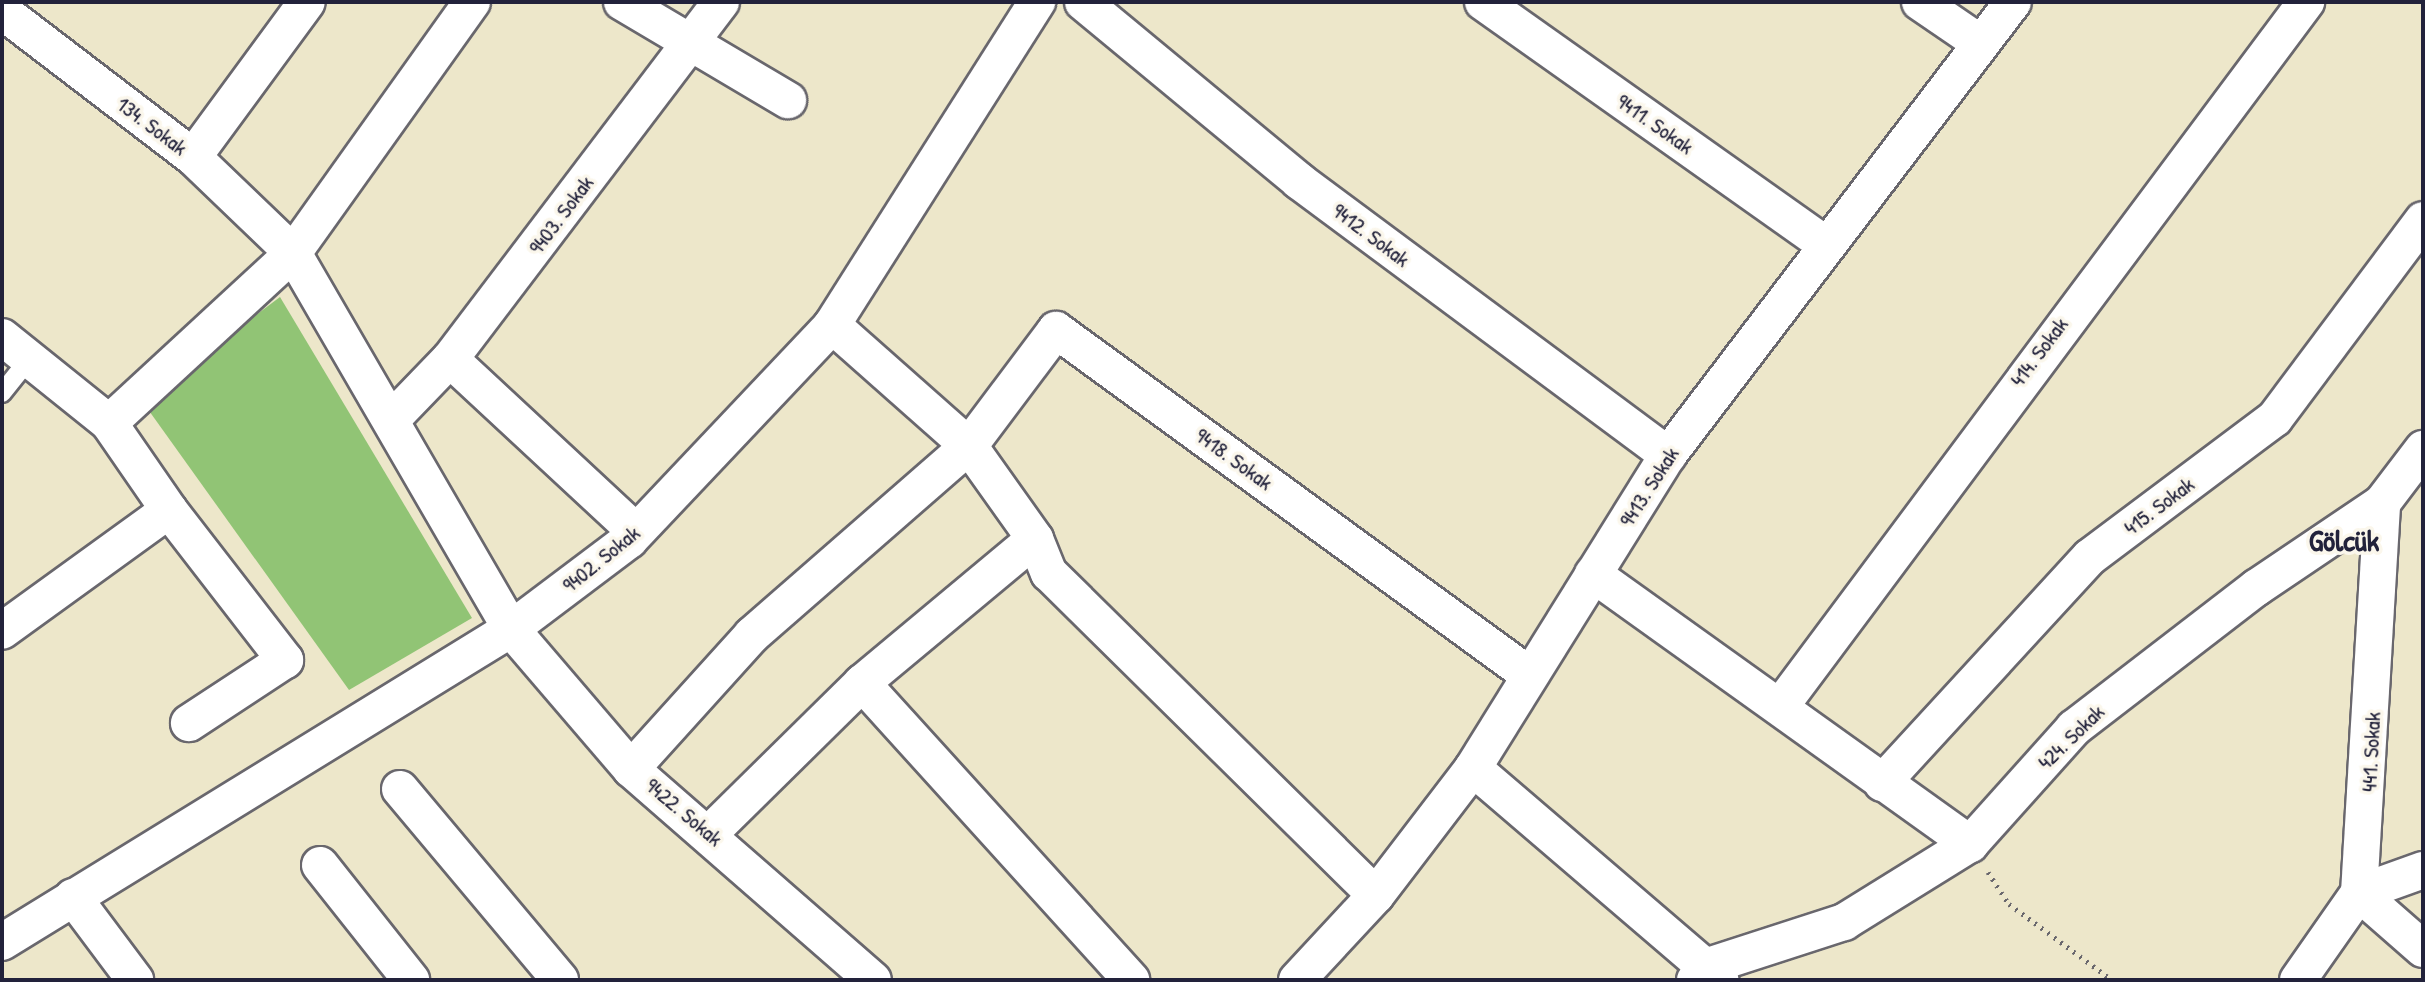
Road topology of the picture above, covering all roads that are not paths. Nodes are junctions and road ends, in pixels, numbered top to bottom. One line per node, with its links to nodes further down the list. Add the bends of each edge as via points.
1 (307, 2): 15 (street)
2 (472, 2): 18 (street)
3 (622, 2): 13 (street)
4 (721, 2): 13 (street, 9403. Sokak)
5 (1037, 2): 19 (street, 9402. Sokak)
6 (1083, 2): 27 (street, 9412. Sokak, via 1299,181)
7 (1483, 2): 17 (street, 9411. Sokak)
8 (1920, 2): 12 (street)
9 (2013, 2): 12 (street, 9413. Sokak)
10 (2306, 2): 37 (street, 414. Sokak)
11 (21, 13): 15 (street, 134. Sokak)
12 (1980, 43): 17 (street, 9413. Sokak)
13 (691, 45): 14 (street); 21 (street, 9403. Sokak)
14 (788, 100)
15 (193, 157): 18 (street, 134. Sokak)
16 (2423, 220): 41 (street, 415. Sokak, via 2275,418 2090,557)
17 (1826, 245): 27 (street, 9413. Sokak)
18 (293, 253): 23 (street, 134. Sokak); 24 (street)
19 (832, 325): 25 (street); 30 (street, 9402. Sokak)
20 (16, 348): 22 (lane); 24 (street)
21 (450, 359): 23 (street, 9403. Sokak); 30 (street)
22 (2, 393)
23 (391, 420): 33 (street, 9422. Sokak)
24 (109, 423): 29 (street)
25 (969, 446): 31 (street); 35 (street, 9418. Sokak, via 1056,330); 40 (street, via 752,635)
26 (2423, 449): 28 (street, 424. Sokak)
27 (1668, 455): 32 (street, 9413. Sokak)
28 (2382, 503): 44 (street, 424. Sokak, via 2256,588 2074,728); 47 (street, 441. Sokak)
29 (169, 510): 34 (street); 38 (street, via 285,660)
30 (636, 532): 33 (street, 9402. Sokak)
31 (1035, 539): 36 (street); 48 (street, via 1049,573)
32 (1593, 574): 35 (street, 9413. Sokak); 37 (street)
33 (511, 629): 40 (street, 9422. Sokak); 49 (street, 9402. Sokak)
34 (2, 631)
35 (1528, 674): 39 (street, 9413. Sokak)
36 (862, 683): 43 (street); 57 (street)
37 (1780, 707): 41 (street)
38 (189, 723)
39 (1473, 768): 48 (street, 9413. Sokak); 52 (street)
40 (631, 769): 43 (street, 9422. Sokak)
41 (1882, 783): 44 (street)
42 (400, 789): 55 (street)
43 (710, 833): 56 (street, 9422. Sokak)
44 (1970, 844): 52 (street, 424. Sokak, via 1844,922)
45 (320, 865): 54 (street)
46 (2423, 870): 47 (street)
47 (2359, 893): 51 (street); 59 (street)
48 (1376, 895): 58 (street, 9413. Sokak)
49 (73, 897): 50 (street, 9402. Sokak); 53 (street)
50 (2, 942)
51 (2423, 949)
52 (1709, 975)
53 (135, 980)
54 (411, 980)
55 (560, 980)
56 (872, 980)
57 (1131, 980)
58 (1297, 980)
59 (2298, 980)

